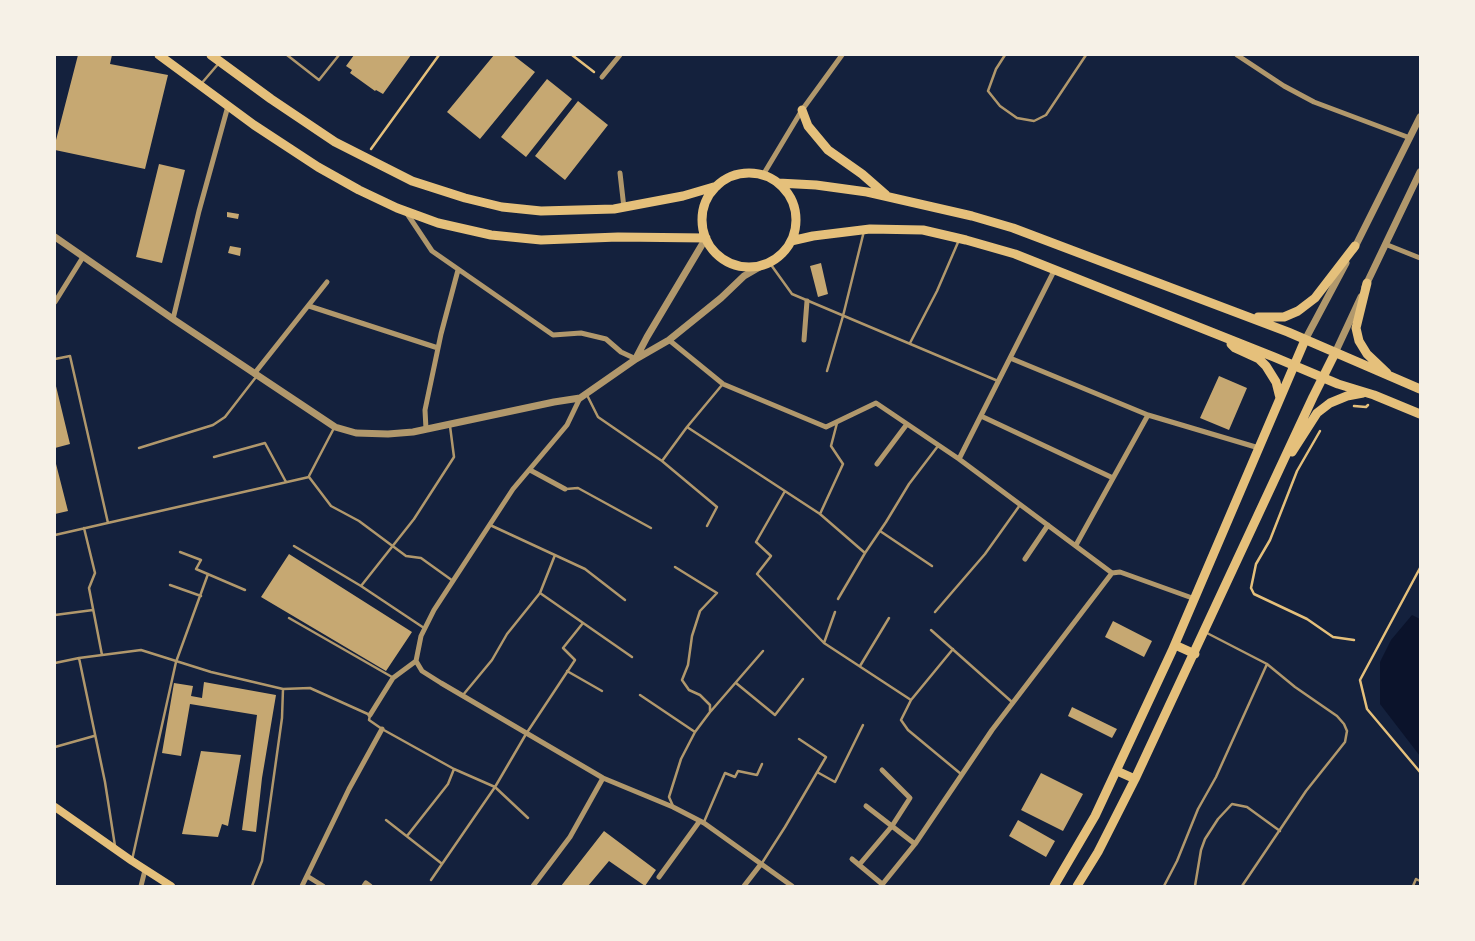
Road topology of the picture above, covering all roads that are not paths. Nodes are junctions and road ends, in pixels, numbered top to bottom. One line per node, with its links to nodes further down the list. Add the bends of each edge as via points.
1 (159, 55): 14 (main road)
2 (211, 55): 11 (main road)
3 (287, 55): 12 (lane)
4 (298, 55): 12 (lane)
5 (339, 55): 12 (lane, via 319,80)
6 (620, 55): 13 (street)
7 (842, 55): 16 (street)
8 (1005, 55): 9 (lane, via 988,92 1017,118 1034,121 1046,115)
9 (1086, 55)
10 (1237, 55): 18 (street, via 1314,102)
11 (223, 58): 14 (lane); 25 (main road, via 270,100 335,142 421,184 502,207 541,211)
12 (294, 60)
13 (602, 77)
14 (200, 85): 15 (main road)
15 (228, 106): 26 (main road, via 318,167); 46 (street)
16 (802, 110): 21 (street); 24 (main road, via 808,126 828,150)
17 (1420, 117): 18 (street)
18 (1410, 138): 33 (street)
19 (1420, 172): 32 (street)
20 (620, 173): 25 (street)
21 (763, 175): 22 (main road); 23 (main road, via 738,175)
22 (778, 183): 24 (main road); 31 (main road, via 795,210 795,231)
23 (717, 186): 25 (main road); 29 (main road, via 703,210)
24 (888, 196): 45 (main road, via 1013,228)
25 (624, 208)
26 (406, 211): 29 (main road, via 438,223 541,240); 38 (street, via 432,252)
27 (864, 230): 30 (main road, via 924,230); 31 (main road); 44 (lane)
28 (55, 237): 34 (street)
29 (706, 238): 36 (main road, via 725,261 750,267); 55 (street)
30 (960, 239): 37 (main road); 51 (lane)
31 (791, 241): 36 (main road, via 784,251)
32 (1385, 244): 35 (street); 40 (street)
33 (1356, 246): 45 (main road, via 1314,298 1298,311 1284,317); 50 (street)
34 (82, 257): 42 (street); 46 (street)
35 (1420, 258)
36 (766, 264): 41 (lane, via 792,294); 48 (street, via 744,276)
37 (1055, 269): 47 (main road); 54 (street)
38 (458, 270): 52 (street); 55 (street, via 553,335 581,333 606,339)
39 (327, 282): 43 (street)
40 (1367, 283): 53 (street); 61 (main road, via 1356,328 1367,354)
41 (807, 301): 44 (lane); 49 (street)
42 (55, 302)
43 (309, 306): 52 (street); 59 (street)
44 (843, 316): 51 (lane); 58 (lane)
45 (1247, 317): 50 (main road)
46 (173, 319): 59 (street)
47 (1226, 338): 57 (main road); 68 (main road, via 1235,348 1266,366 1276,382)
48 (669, 340): 55 (street); 63 (street)
49 (804, 340)
50 (1305, 340): 53 (main road); 57 (main road)
51 (910, 344): 62 (lane)
52 (438, 348): 77 (street, via 425,410)
53 (1335, 353): 60 (main road); 61 (main road)
54 (1010, 358): 62 (street); 71 (street)
55 (636, 359): 65 (street)
56 (55, 360): 94 (lane, via 70,356)
57 (1293, 365): 60 (main road); 68 (main road)
58 (827, 371)
59 (255, 375): 75 (street); 79 (lane, via 225,417 213,425)
60 (1324, 378): 66 (main road); 85 (main road)
61 (1393, 378): 64 (main road)
62 (998, 381): 70 (street)
63 (723, 384): 72 (street, via 826,427); 76 (lane)
64 (1420, 389)
65 (587, 393): 67 (street); 83 (lane, via 598,417)
66 (1370, 394): 69 (main road); 85 (main road, via 1347,396 1330,402 1317,413)
67 (580, 398): 73 (street); 86 (street, via 567,425)
68 (1280, 398): 80 (main road)
69 (1420, 414)
70 (981, 416): 82 (street); 88 (street)
71 (1148, 416): 80 (street); 88 (street)
72 (838, 421): 74 (street, via 876,403); 93 (lane, via 831,446 843,464)
73 (449, 424): 77 (street); 104 (lane, via 454,457 414,520)
74 (906, 424): 78 (street); 84 (street)
75 (335, 426): 77 (street, via 356,433 388,434); 87 (lane)
76 (687, 427): 83 (lane); 91 (lane)
77 (426, 429)
78 (938, 446): 82 (street); 100 (lane, via 909,484)
79 (139, 448)
80 (1260, 448): 120 (main road)
81 (214, 457): 89 (lane, via 265,443)
82 (959, 460): 92 (street)
83 (662, 461): 97 (lane, via 717,507)
84 (877, 464)
85 (1280, 468): 131 (main road)
86 (530, 470): 90 (street); 95 (street, via 513,489)
87 (309, 477): 89 (lane); 104 (lane, via 331,506 359,521)
88 (1113, 478): 102 (street)
89 (286, 482): 94 (lane)
90 (565, 489): 99 (lane, via 578,488)
91 (785, 490): 93 (lane); 132 (lane, via 756,542 771,556 757,574)
92 (1020, 504): 96 (street); 124 (lane, via 985,554)
93 (820, 514): 106 (lane)
94 (108, 523): 98 (lane)
95 (490, 525): 107 (lane); 113 (street)
96 (1048, 525): 102 (street); 108 (street)
97 (707, 526)
98 (84, 528): 101 (lane); 122 (lane, via 95,573 89,588)
99 (651, 528)
100 (880, 531): 106 (lane); 109 (lane)
101 (55, 535)
102 (1076, 545): 111 (street)
103 (294, 546): 115 (lane)
104 (393, 546): 113 (lane, via 406,556 421,558); 115 (lane)
105 (180, 552): 112 (lane, via 201,560 196,569)
106 (865, 553): 119 (lane)
107 (554, 555): 117 (lane); 121 (lane, via 585,569)
108 (1025, 559)
109 (932, 566)
110 (675, 567): 155 (lane, via 717,593 700,611 682,680 689,690 710,705)
111 (1112, 573): 120 (street, via 1120,572); 154 (street)
112 (208, 574): 116 (lane); 118 (lane)
113 (453, 582): 129 (street)
114 (170, 585): 118 (lane)
115 (361, 586): 129 (lane)
116 (245, 590)
117 (540, 593): 128 (lane); 151 (lane)
118 (201, 596): 142 (lane)
119 (838, 599)
120 (1194, 599): 133 (main road)
121 (625, 600)
122 (93, 610): 125 (lane); 137 (lane)
123 (835, 612): 132 (lane)
124 (935, 612)
125 (55, 616)
126 (289, 618): 146 (lane)
127 (890, 618): 144 (lane)
128 (583, 623): 138 (lane); 145 (lane, via 563,648 575,660)
129 (425, 629): 140 (street)
130 (931, 630): 134 (lane)
131 (1205, 632): 136 (main road); 143 (lane)
132 (824, 643): 144 (lane)
133 (1174, 645): 136 (main road); 167 (main road)
134 (953, 649): 153 (lane); 154 (lane)
135 (763, 651): 148 (lane)
136 (1195, 654): 171 (main road)
137 (102, 655): 139 (lane); 142 (lane, via 142,650)
138 (632, 657)
139 (79, 658): 141 (lane); 161 (lane)
140 (416, 661): 146 (street); 151 (street, via 422,671)
141 (55, 662)
142 (176, 662): 149 (lane); 187 (lane)
143 (1267, 664): 182 (lane, via 1336,716 1347,730 1347,738); 209 (lane)
144 (860, 666): 153 (lane)
145 (568, 671): 150 (lane); 160 (lane)
146 (393, 678): 156 (street)
147 (803, 679): 148 (lane, via 775,715)
148 (736, 683): 155 (lane)
149 (283, 689): 156 (lane, via 310,688); 199 (lane, via 282,718 262,860)
150 (602, 691)
151 (463, 695): 160 (street)
152 (640, 695): 159 (lane)
153 (911, 700): 169 (lane, via 902,720 908,730)
154 (1013, 703): 169 (street)
155 (710, 712): 159 (lane)
156 (370, 715): 158 (lane, via 369,720)
157 (863, 725): 168 (lane, via 835,782)
158 (382, 729): 165 (lane); 192 (street)
159 (695, 732): 175 (lane, via 681,760 669,797)
160 (526, 734): 170 (street); 172 (lane)
161 (95, 736): 163 (lane); 185 (lane)
162 (798, 739): 168 (lane, via 826,757)
163 (55, 747)
164 (762, 764): 180 (lane, via 758,775 738,771 735,777 725,773)
165 (454, 769): 172 (lane); 183 (lane, via 448,784)
166 (882, 770): 181 (street, via 910,798)
167 (1117, 771): 171 (main road); 207 (main road)
168 (817, 772): 189 (lane)
169 (962, 775): 184 (street)
170 (602, 778): 175 (street); 204 (street, via 570,837)
171 (1135, 779): 208 (main road)
172 (495, 787): 178 (lane); 188 (lane)
173 (866, 806): 181 (street)
174 (55, 807): 176 (main road)
175 (673, 808): 180 (street)
176 (65, 814): 177 (street); 185 (main road)
177 (55, 816)
178 (528, 818)
179 (386, 820): 183 (lane)
180 (702, 822): 189 (street); 193 (street)
181 (892, 826): 184 (street); 190 (street)
182 (1280, 831): 210 (lane, via 1246,807 1232,804 1205,839); 211 (lane)
183 (407, 836): 188 (lane)
184 (915, 844): 196 (street)
185 (116, 850): 187 (main road)
186 (852, 859): 190 (street)
187 (132, 861): 191 (main road)
188 (441, 863): 194 (lane)
189 (761, 864): 205 (street); 206 (street)
190 (859, 865): 196 (street)
191 (145, 870): 197 (street); 198 (main road)
192 (307, 876): 200 (street); 201 (street)
193 (660, 877)
194 (431, 880)
195 (1420, 881): 212 (lane, via 1416,879)
196 (881, 885)
197 (141, 886)
198 (171, 886)
199 (252, 886)
200 (302, 886)
201 (323, 886)
202 (364, 886): 203 (street, via 366,883)
203 (370, 886)
204 (534, 886)
205 (744, 886)
206 (792, 886)
207 (1054, 886)
208 (1077, 886)
209 (1164, 886)
210 (1195, 886)
211 (1242, 886)
212 (1413, 886)

